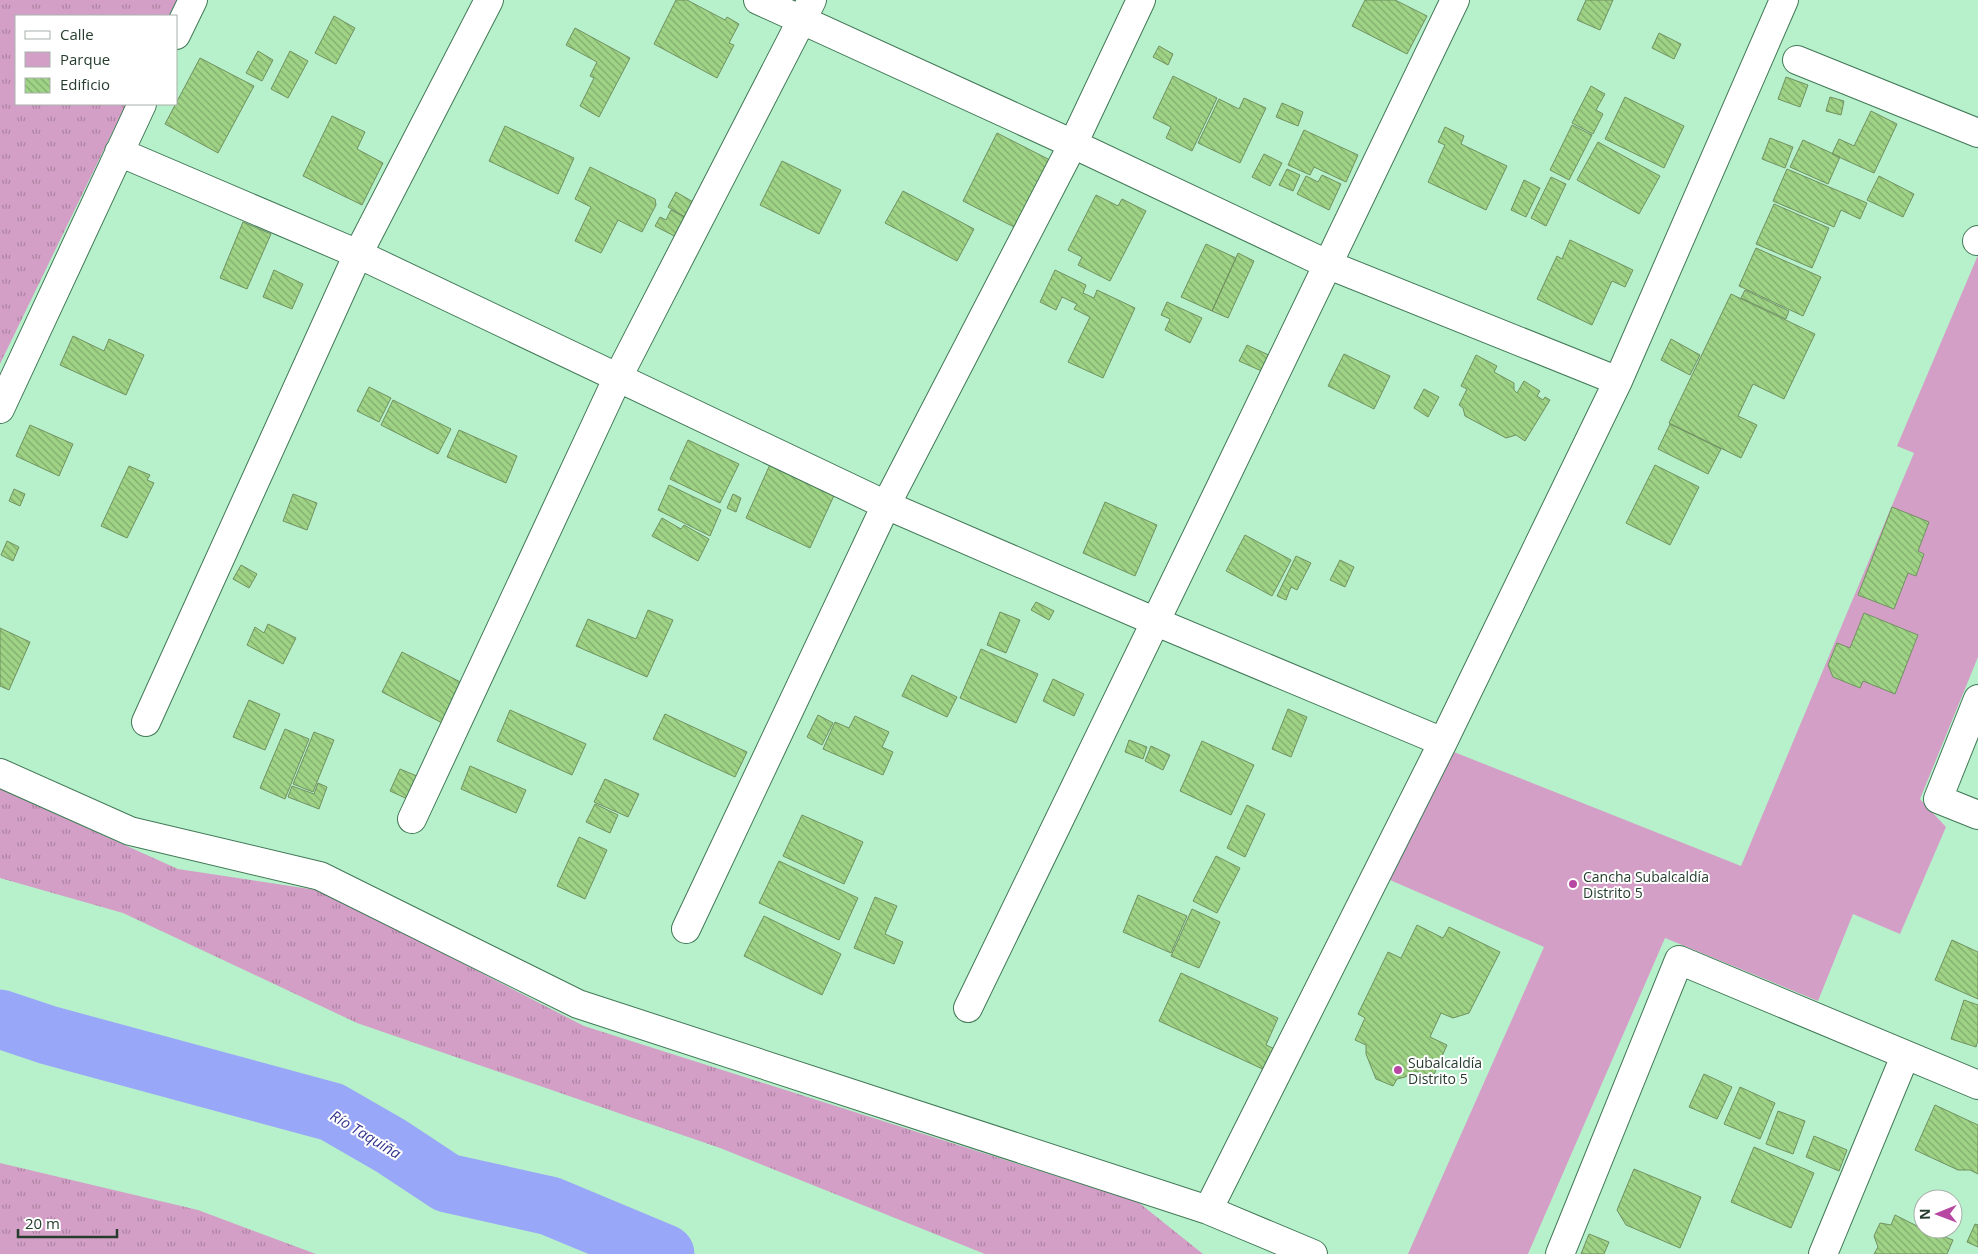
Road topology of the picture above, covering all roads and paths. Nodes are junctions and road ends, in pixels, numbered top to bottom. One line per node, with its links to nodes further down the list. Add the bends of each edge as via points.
1 (193, 0): 8 (street)
2 (489, 0): 14 (street)
3 (758, 0): 7 (street)
4 (1141, 0): 12 (street)
5 (1455, 0): 15 (street)
6 (1784, 0): 17 (street)
7 (807, 10): 12 (street); 16 (street)
8 (178, 31)
9 (1797, 60): 11 (street)
10 (142, 105): 13 (street)
11 (1978, 133)
12 (1073, 144): 15 (street); 19 (street)
13 (119, 152): 14 (street); 18 (street)
14 (358, 254): 16 (street); 22 (street)
15 (1330, 265): 17 (street); 20 (street)
16 (618, 377): 19 (street); 26 (street)
17 (1618, 381): 23 (street)
18 (0, 409)
19 (886, 505): 20 (street); 27 (street)
20 (1154, 621): 23 (street); 28 (street)
21 (1978, 699): 25 (street, via 1938,798)
22 (146, 722)
23 (1443, 742): 31 (street)
24 (0, 773): 31 (street, via 130,831 320,876 578,1004)
25 (1978, 815)
26 (412, 819)
27 (686, 929)
28 (968, 1008)
29 (1905, 1056): 30 (street); 33 (street, via 1679,960); 34 (street)
30 (1978, 1085)
31 (1208, 1210): 32 (street)
32 (1313, 1254)
33 (1560, 1254)
34 (1823, 1254)

